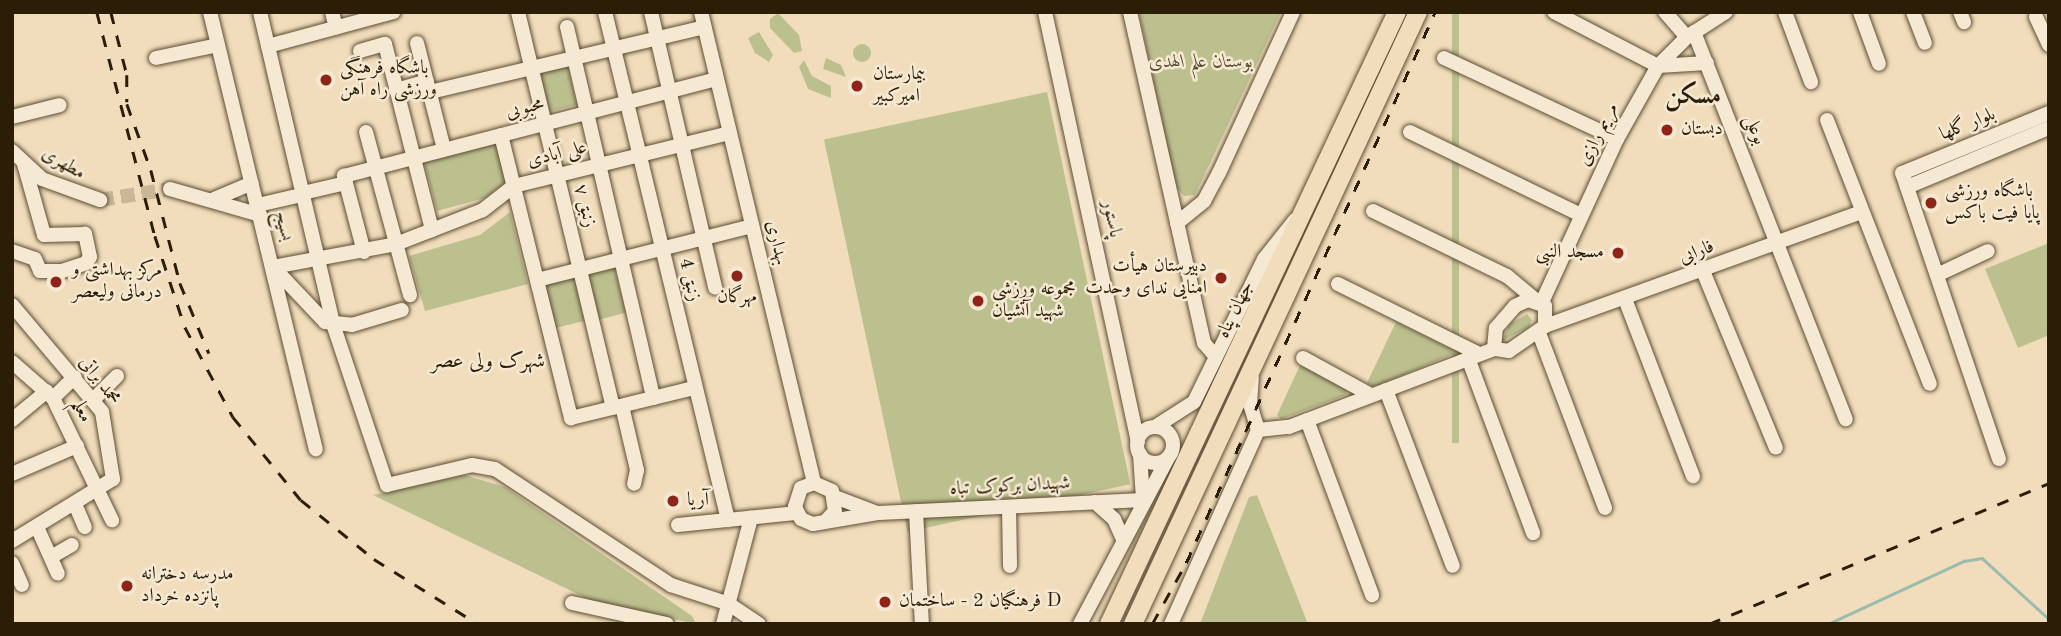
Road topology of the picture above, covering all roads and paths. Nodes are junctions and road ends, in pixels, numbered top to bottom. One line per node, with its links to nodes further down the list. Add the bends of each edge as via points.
1 (210, 12): 28 (street, بسیج)
2 (260, 12): 30 (street)
3 (332, 12): 23 (street)
4 (518, 12): 39 (street, زنبق ۷)
5 (605, 12): 31 (street, زنبق 4)
6 (651, 12): 25 (street)
7 (701, 12): 22 (street, بهداری)
8 (1045, 12): 122 (street, پاستور)
9 (1130, 12): 80 (street)
10 (1293, 12): 80 (street, via 1204,201)
11 (1396, 12): 75 (main road, جهان پناه)
12 (1418, 12): 111 (main road)
13 (1554, 12): 38 (street)
14 (1665, 12): 24 (street, بوعلی)
15 (1726, 12): 24 (street, مریم رازی)
16 (1785, 12): 41 (street)
17 (1860, 12): 37 (street)
18 (1913, 12): 27 (street)
19 (388, 13): 23 (street)
20 (2036, 17): 29 (street)
21 (566, 27): 34 (street)
22 (704, 27): 25 (street); 40 (street, بهداری)
23 (336, 28): 30 (street)
24 (1690, 34): 36 (street, بوعلی); 38 (street, مریم رازی)
25 (657, 38): 31 (street); 44 (street)
26 (417, 43): 42 (street)
27 (1925, 43)
28 (218, 45): 33 (street); 69 (street, بسیج)
29 (2049, 45)
30 (268, 46): 72 (street)
31 (614, 48): 34 (street); 45 (street, زنبق 4)
32 (359, 51): 43 (street, via 385,44)
33 (156, 58)
34 (575, 58): 39 (street); 47 (street)
35 (1444, 58): 57 (street)
36 (1707, 63): 38 (street); 84 (street, بوعلی)
37 (1879, 64)
38 (1658, 66): 57 (street, مریم رازی)
39 (531, 68): 42 (street); 51 (street, زنبق ۷)
40 (717, 79): 44 (street, محبوبی); 55 (street, بهداری)
41 (1811, 82)
42 (428, 87): 43 (street); 59 (street)
43 (396, 90): 62 (street)
44 (669, 91): 45 (street, محبوبی); 58 (street)
45 (627, 102): 47 (street, محبوبی); 61 (street, زنبق 4)
46 (60, 105): 49 (street)
47 (587, 113): 51 (street, محبوبی); 64 (street)
48 (2049, 113): 68 (street, بلوار گلها)
49 (12, 117)
50 (1827, 120): 78 (street)
51 (545, 124): 56 (street, محبوبی); 66 (street, زنبق ۷)
52 (2049, 128): 68 (street, بلوار گلها)
53 (366, 132): 65 (street)
54 (1410, 132): 79 (street)
55 (730, 133): 58 (street, علی آبادی); 81 (street, بهداری)
56 (501, 135): 59 (street, محبوبی); 70 (street)
57 (1617, 139): 79 (street, مریم رازی)
58 (682, 145): 61 (street, علی آبادی); 83 (street)
59 (444, 149): 62 (street, محبوبی)
60 (12, 151): 63 (street, مطهری)
61 (639, 155): 64 (street, علی آبادی); 86 (street, زنبق 4)
62 (414, 158): 65 (street, محبوبی); 82 (street)
63 (24, 164): 73 (street, مطهری, via 61,189); 87 (street, via 44,235 85,234 90,257 86,263 62,271 40,271 35,259)
64 (599, 165): 66 (street, علی آبادی); 90 (street)
65 (376, 167): 67 (street, محبوبی); 85 (street)
66 (557, 175): 70 (street, علی آبادی); 93 (street, زنبق ۷)
67 (345, 179): 72 (street, محبوبی); 89 (street)
68 (1905, 180): 95 (street)
69 (252, 183): 74 (street); 76 (street, بسیج)
70 (514, 186): 82 (street, علی آبادی, via 483,210); 96 (street)
71 (170, 189): 74 (street)
72 (298, 195): 76 (street, محبوبی); 91 (street)
73 (100, 200)
74 (212, 200): 76 (street)
75 (1308, 206): 108 (street, via 1264,260); 174 (main road, جهان پناه)
76 (259, 210): 92 (street, بسیج)
77 (1373, 211): 101 (street, via 1507,276)
78 (1861, 212): 84 (street, فارابی); 114 (street)
79 (1581, 215): 101 (street, مریم رازی)
80 (1177, 223): 108 (street, via 1204,343)
81 (752, 226): 83 (street); 136 (street, بهداری)
82 (432, 230): 85 (street, علی آبادی)
83 (704, 240): 86 (street); 98 (street)
84 (1778, 243): 94 (street, فارابی); 123 (street, بوعلی)
85 (396, 244): 89 (street, علی آبادی); 99 (street)
86 (662, 250): 90 (street); 115 (street, زنبق 4)
87 (12, 251)
88 (1988, 251): 95 (street)
89 (364, 252): 91 (street, علی آبادی)
90 (621, 260): 93 (street); 119 (street)
91 (319, 261): 92 (street, علی آبادی); 104 (street)
92 (273, 267): 104 (street, via 318,317); 131 (street, بسیج)
93 (580, 270): 96 (street); 121 (street, زنبق ۷)
94 (1703, 271): 100 (street, فارابی); 130 (street)
95 (1937, 275): 133 (street)
96 (537, 280): 121 (street, via 571,418)
97 (1338, 284): 107 (street)
98 (715, 288)
99 (410, 295)
100 (1625, 299): 105 (street, فارابی); 135 (street)
101 (1539, 301): 105 (street, via 1548,313); 106 (street, via 1521,302 1505,316 1492,335)
102 (402, 310): 104 (street, via 352,325)
103 (14, 311): 113 (street, محمد براتی)
104 (333, 324): 167 (street, via 387,485 472,465 495,469 671,585)
105 (1542, 330): 106 (street, فارابی, via 1508,351); 144 (street)
106 (1494, 349): 107 (street)
107 (1474, 356): 116 (street); 155 (street)
108 (1216, 357): 126 (street, via 1187,410)
109 (1303, 358): 118 (street)
110 (15, 369): 117 (street, معلم)
111 (1252, 373): 127 (street, via 1250,404); 168 (main road)
112 (117, 376): 120 (street)
113 (75, 377): 117 (street); 120 (street, محمد براتی)
114 (1930, 384)
115 (694, 388): 119 (street); 150 (street, زنبق 4)
116 (1386, 390): 118 (street); 162 (street)
117 (50, 394): 124 (street); 128 (street, معلم)
118 (1371, 395): 125 (street)
119 (653, 398): 121 (street)
120 (93, 400): 138 (street, محمد براتی, via 106,423 113,478)
121 (618, 407): 137 (street, زنبق ۷, via 637,470)
122 (1132, 408): 126 (street, پاستور); 129 (street)
123 (1846, 419)
124 (12, 420)
125 (1307, 420): 127 (street); 165 (street)
126 (1152, 428): 129 (street); 132 (street, via 1171,435 1173,447)
127 (1258, 430): 175 (street)
128 (77, 446): 134 (street); 138 (street, معلم)
129 (1139, 448): 132 (street, via 1150,462); 140 (street)
130 (1776, 448)
131 (316, 449)
132 (1168, 458): 140 (street)
133 (1999, 458)
134 (12, 474)
135 (1693, 476)
136 (814, 483): 139 (street, via 827,486); 146 (street, via 797,493)
137 (634, 484)
138 (98, 491): 142 (street); 149 (street, معلم)
139 (835, 497): 147 (street); 151 (street, via 835,511)
140 (1143, 500): 141 (street, شهیدان برکوک تباه); 156 (street)
141 (1095, 502): 143 (street, شهیدان برکوک تباه); 156 (street, via 1114,519)
142 (75, 504): 153 (street); 154 (street)
143 (1009, 507): 145 (street, شهیدان برکوک تباه); 161 (street)
144 (1605, 508)
145 (916, 511): 147 (street, شهیدان برکوک تباه); 172 (street)
146 (797, 513): 148 (street); 151 (street, via 813,524)
147 (879, 513): 151 (street, شهیدان برکوک تباه)
148 (751, 518): 150 (street); 167 (street)
149 (112, 520)
150 (727, 520): 152 (street)
151 (826, 521)
152 (678, 526)
153 (37, 527): 157 (street); 159 (street)
154 (85, 527)
155 (1533, 533)
156 (1122, 539): 173 (street)
157 (12, 541)
158 (72, 545): 159 (street)
159 (51, 557): 163 (street)
160 (12, 563): 164 (street)
161 (1010, 566)
162 (1453, 566)
163 (58, 574)
164 (22, 585)
165 (1372, 595)
166 (572, 603): 169 (street)
167 (729, 604): 170 (street); 171 (street)
168 (1136, 617)
169 (667, 624)
170 (723, 624)
171 (759, 624)
172 (922, 624)
173 (1080, 624)
174 (1109, 624)
175 (1171, 624)

